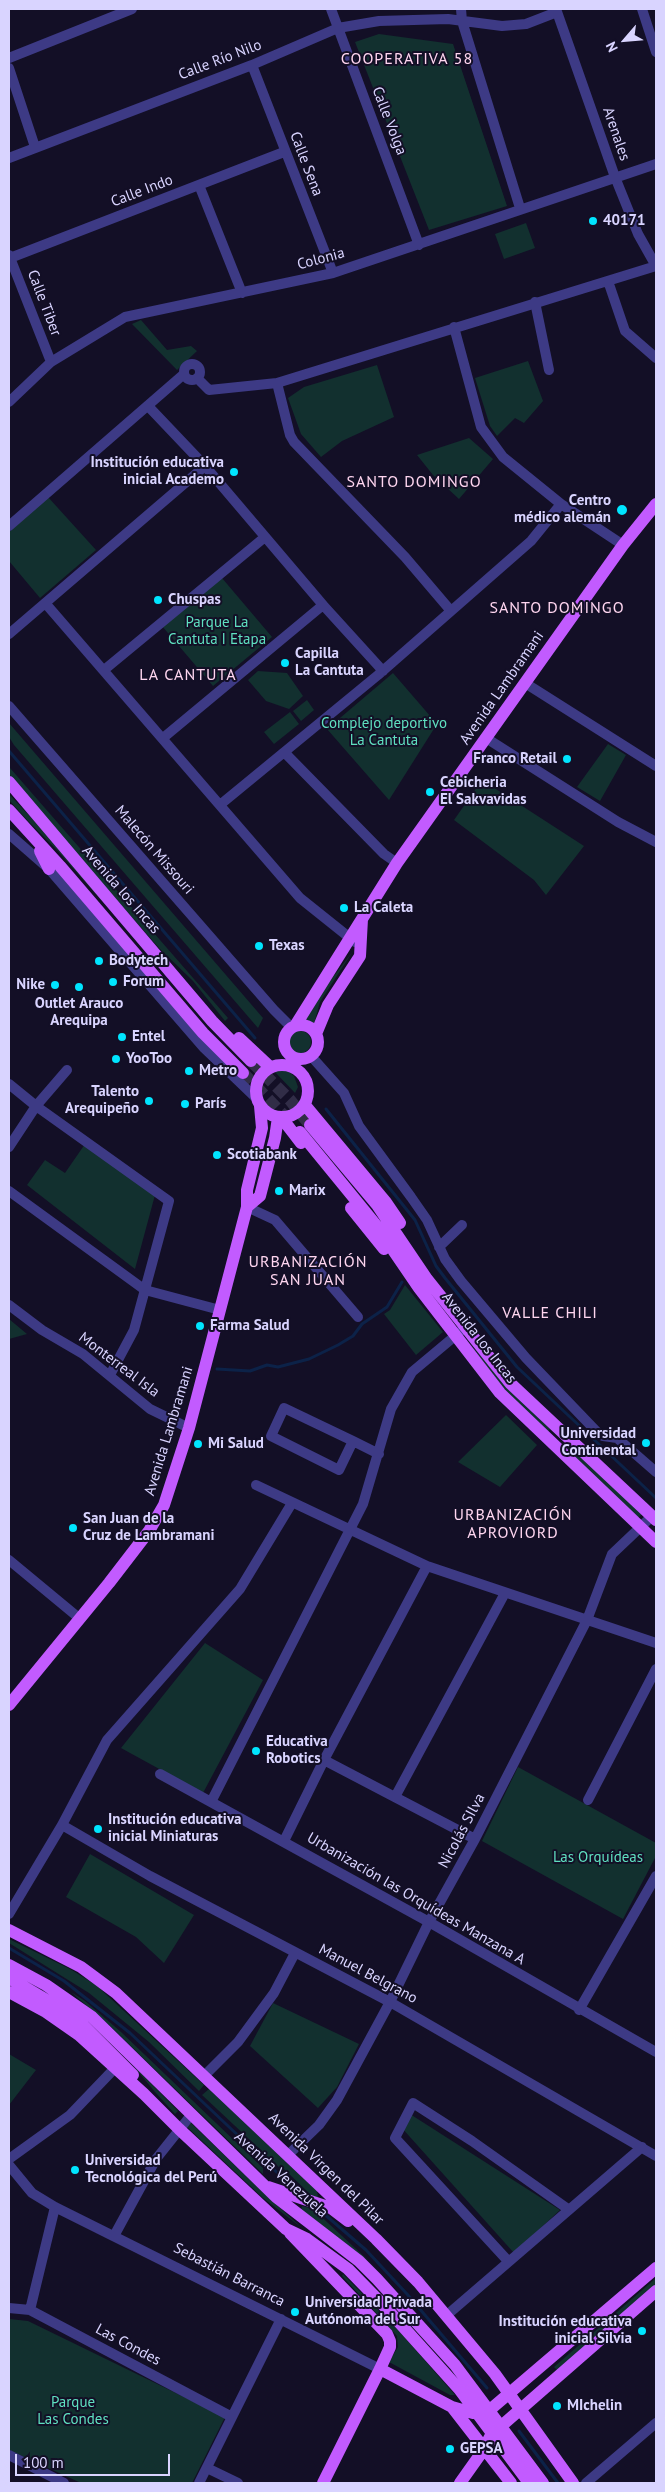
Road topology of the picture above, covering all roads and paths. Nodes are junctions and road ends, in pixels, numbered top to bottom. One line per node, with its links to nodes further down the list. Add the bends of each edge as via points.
1 (132, 9): 10 (street)
2 (331, 9): 8 (street, Calle Volga)
3 (461, 9): 7 (street)
4 (654, 9): 6 (street)
5 (557, 10): 7 (street, Calle Río Nilo, via 526,24 502,26); 17 (street, Arenales)
6 (643, 10): 9 (street)
7 (462, 21): 8 (street, Calle Río Nilo, via 379,21); 19 (street)
8 (338, 28): 11 (street, Calle Río Nilo); 20 (street, Calle Volga)
9 (656, 52)
10 (9, 58)
11 (252, 65): 13 (street, Calle Río Nilo); 14 (street, Calle Sena)
12 (9, 68): 13 (street)
13 (35, 147): 15 (street, Calle Río Nilo)
14 (284, 152): 18 (street, Calle Indo); 23 (street, Calle Sena)
15 (9, 158)
16 (656, 164): 17 (street, Colonia)
17 (615, 177): 19 (street, Colonia); 22 (street, Arenales, via 638,234)
18 (199, 185): 21 (street, Calle Indo); 25 (street)
19 (520, 208): 20 (street, Colonia)
20 (419, 245): 23 (street, Colonia)
21 (10, 257): 29 (street, Calle Tiber)
22 (656, 266): 24 (street)
23 (333, 273): 25 (street, Colonia)
24 (608, 281): 26 (street); 28 (street, via 625,331)
25 (242, 293): 29 (street, Colonia, via 125,317)
26 (535, 302): 27 (street); 30 (street)
27 (454, 327): 31 (street); 35 (street, via 481,427 503,458)
28 (656, 358)
29 (51, 362): 32 (street, Colonia)
30 (549, 370)
31 (277, 383): 33 (street, via 209,390 196,378 200,371 193,364 186,366 184,374); 42 (street, via 294,442 405,557)
32 (9, 402)
33 (148, 406): 34 (street); 37 (street)
34 (205, 466): 38 (street); 40 (street)
35 (561, 504): 39 (street); 42 (street, via 531,541)
36 (654, 511): 39 (main road, Avenida Lambramani)
37 (9, 526)
38 (265, 537): 41 (street); 44 (street)
39 (623, 546): 46 (main road, Avenida Lambramani)
40 (46, 604): 43 (street); 44 (street)
41 (323, 605): 45 (street); 48 (street)
42 (451, 611): 45 (street)
43 (9, 634)
44 (104, 670): 48 (street)
45 (383, 670): 50 (street)
46 (525, 683): 49 (main road, Avenida Lambramani); 51 (street)
47 (9, 706): 64 (street, Malecón Missouri)
48 (163, 738): 53 (street)
49 (486, 738): 57 (street, via 610,817); 58 (main road, Avenida Lambramani)
50 (285, 753): 53 (street); 58 (street, via 384,854)
51 (656, 766)
52 (9, 782): 62 (main road, Avenida los Incas)
53 (221, 804): 61 (street, via 300,898)
54 (9, 810): 56 (main road, Avenida los Incas)
55 (9, 834): 59 (street)
56 (34, 840): 59 (main road); 70 (main road, Avenida los Incas, via 203,1033)
57 (656, 842)
58 (397, 863): 60 (main road, Avenida Lambramani)
59 (49, 870): 73 (street, via 204,1048)
60 (362, 919): 61 (main road, Avenida Lambramani); 63 (main road, Avenida Lambramani)
61 (349, 938): 63 (street); 64 (main road, Avenida Lambramani)
62 (141, 939): 67 (main road, Avenida los Incas); 68 (main road)
63 (361, 947): 65 (main road, Avenida Lambramani, via 360,956 328,1005)
64 (290, 1031): 65 (main road, via 309,1027); 66 (main road, via 285,1049 288,1054 298,1059); 68 (main road, Avenida Lambramani)
65 (316, 1034): 66 (main road, via 318,1040)
66 (312, 1055): 71 (main road); 83 (street, via 344,1093 359,1126 415,1203)
67 (251, 1062)
68 (270, 1067): 71 (main road, via 278,1064 292,1066); 73 (main road, via 256,1084)
69 (67, 1070): 75 (street)
70 (243, 1073)
71 (304, 1075): 74 (main road, via 309,1090)
72 (9, 1084): 75 (street)
73 (258, 1102): 76 (main road, via 272,1115); 81 (main road, Avenida Lambramani, via 262,1128 247,1190)
74 (305, 1104): 76 (main road, via 295,1114); 84 (main road, via 405,1230)
75 (36, 1106): 79 (street); 85 (street, via 169,1200)
76 (280, 1117): 77 (main road); 78 (main road, Avenida Lambramani)
77 (301, 1130): 78 (main road); 84 (main road, via 378,1242); 84 (main road, Avenida los Incas, via 381,1211)
78 (275, 1138): 81 (main road, Avenida Lambramani, via 260,1196)
79 (9, 1147)
80 (9, 1190): 85 (street)
81 (247, 1207): 87 (main road, Avenida Lambramani); 88 (street, via 275,1220)
82 (462, 1225): 83 (street)
83 (439, 1247): 96 (street, via 461,1281 557,1392 597,1432 617,1438)
84 (423, 1283): 89 (main road, Avenida los Incas)
85 (145, 1290): 87 (street); 90 (street, via 134,1330)
86 (9, 1304): 90 (street, Monterreal Isla)
87 (220, 1310): 91 (main road, Avenida Lambramani)
88 (358, 1317)
89 (460, 1332): 92 (main road, Avenida los Incas); 94 (main road, Avenida los Incas, via 500,1393); 95 (street, via 412,1372 391,1409)
90 (110, 1375): 91 (street, Monterreal Isla, via 150,1409)
91 (189, 1428): 106 (main road, Avenida Lambramani, via 157,1518)
92 (562, 1433): 94 (main road); 99 (main road, Avenida los Incas)
93 (353, 1441): 93 (street, via 284,1408 271,1436 339,1470); 95 (street)
94 (552, 1443): 100 (main road, Avenida los Incas)
95 (379, 1454): 101 (street, via 363,1504)
96 (656, 1472)
97 (256, 1485): 98 (street)
98 (292, 1503): 101 (street); 116 (street, via 240,1589 106,1740)
99 (654, 1518): 100 (street, Nicolás SIlva)
100 (640, 1526): 102 (main road, Avenida los Incas); 107 (street, Nicolás SIlva, via 612,1554)
101 (349, 1528): 104 (street); 115 (street)
102 (656, 1542)
103 (10, 1564): 106 (street)
104 (427, 1566): 105 (street); 111 (street)
105 (505, 1593): 107 (street); 113 (street)
106 (79, 1618): 110 (main road, Avenida Lambramani)
107 (586, 1620): 108 (street); 117 (street, Nicolás SIlva)
108 (656, 1643)
109 (656, 1669): 114 (street)
110 (9, 1706)
111 (324, 1760): 113 (street); 118 (street)
112 (160, 1774): 115 (street, Urbanización las Orquídeas Manzana A)
113 (396, 1797): 117 (street)
114 (588, 1800)
115 (211, 1802): 118 (street, Urbanización las Orquídeas Manzana A)
116 (62, 1825): 120 (street); 123 (street, Manuel Belgrano, via 150,1876)
117 (475, 1840): 121 (street, Nicolás SIlva)
118 (284, 1841): 121 (street, Urbanización las Orquídeas Manzana A)
119 (656, 1876): 128 (street)
120 (9, 1914)
121 (429, 1922): 127 (street, Nicolás SIlva); 128 (street, Urbanización las Orquídeas Manzana A)
122 (9, 1930): 131 (main road, Avenida Virgen del Pilar, via 98,1978)
123 (295, 1952): 127 (street, Manuel Belgrano); 131 (street, via 274,1993 238,2042)
124 (9, 1965): 133 (main road, Avenida Venezuela, via 46,1985 92,2017)
125 (9, 1978): 132 (main road, Avenida Venezuela, via 85,2027 136,2078)
126 (9, 1992): 130 (main road, Avenida Venezuela, via 79,2035)
127 (390, 2002): 135 (street, Manuel Belgrano); 136 (street, Nicolás SIlva, via 337,2100 319,2125)
128 (579, 2010): 129 (street, Urbanización las Orquídeas Manzana A)
129 (656, 2052)
130 (114, 2068): 132 (main road, Avenida Venezuela); 138 (street, via 70,2115)
131 (204, 2076): 136 (main road, Avenida Virgen del Pilar)
132 (144, 2094): 134 (main road, Avenida Venezuela)
133 (192, 2115): 134 (street); 140 (main road, Avenida Venezuela)
134 (179, 2129): 143 (main road, Avenida Venezuela); 144 (street, via 156,2159)
135 (642, 2147): 137 (street, Manuel Belgrano); 142 (street)
136 (288, 2155): 145 (main road, Avenida Virgen del Pilar)
137 (656, 2156)
138 (9, 2159)
139 (9, 2164): 141 (street, Sebastián Barranca, via 32,2193)
140 (265, 2185): 145 (main road, via 331,2208); 169 (main road, Avenida Venezuela, via 288,2208 359,2261 377,2279 461,2373)
141 (55, 2207): 144 (street, Sebastián Barranca); 150 (street)
142 (568, 2209): 146 (street); 146 (street, via 413,2103 395,2138)
143 (286, 2229): 153 (main road, via 387,2334 390,2347); 168 (main road, Avenida Venezuela, via 307,2239 340,2263 370,2291 459,2389)
144 (114, 2236): 152 (street, Sebastián Barranca)
145 (390, 2256): 151 (main road, Avenida Virgen del Pilar)
146 (508, 2261): 151 (street)
147 (656, 2268): 154 (main road)
148 (656, 2291): 156 (main road)
149 (9, 2308): 150 (street, Las Condes)
150 (30, 2310): 157 (street, Las Condes)
151 (447, 2315): 154 (main road, Avenida Virgen del Pilar)
152 (281, 2319): 153 (street, Sebastián Barranca); 157 (street)
153 (380, 2369): 155 (main road, Sebastián Barranca); 165 (main road)
154 (507, 2397): 155 (main road, via 492,2408 473,2413); 156 (main road, Avenida Virgen del Pilar)
155 (452, 2407): 159 (main road, Sebastián Barranca)
156 (518, 2412): 159 (main road, via 491,2435); 170 (main road, Avenida Virgen del Pilar)
157 (232, 2417): 161 (street)
158 (656, 2423): 171 (street)
159 (485, 2448): 166 (main road); 167 (main road)
160 (9, 2456): 162 (street)
161 (207, 2468): 163 (street); 164 (street)
162 (64, 2483)
163 (199, 2483)
164 (238, 2483)
165 (323, 2483)
166 (460, 2483)
167 (511, 2483)
168 (528, 2483)
169 (543, 2483)
170 (573, 2483)
171 (586, 2483)

